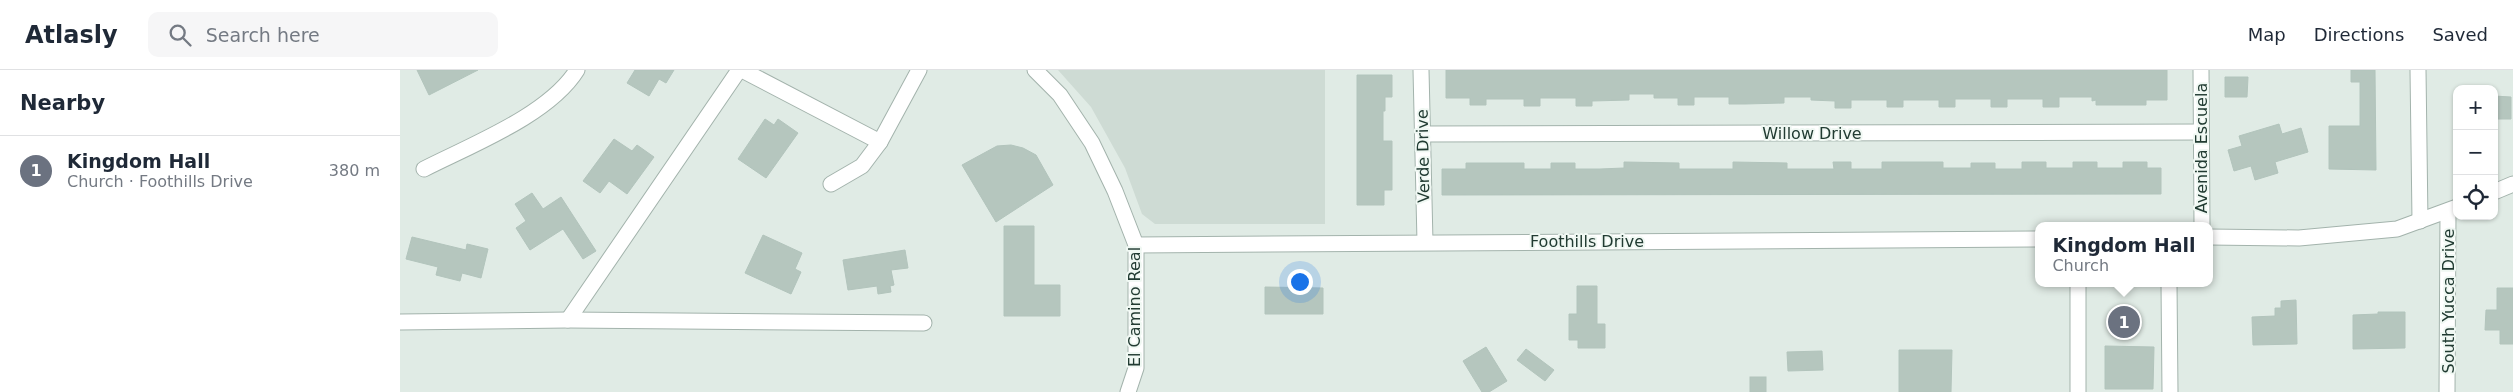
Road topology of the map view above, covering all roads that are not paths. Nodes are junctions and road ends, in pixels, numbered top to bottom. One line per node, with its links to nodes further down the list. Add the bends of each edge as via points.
1 (577, 70): 11 (street, via 532,114)
2 (740, 70): 10 (street); 24 (street)
3 (919, 70): 10 (street)
4 (1422, 70): 9 (street, Verde Drive)
5 (2201, 70): 8 (street, Avenida Escuela)
6 (2418, 70): 16 (street)
7 (1043, 73): 21 (street, El Camino Real, via 1092,143)
8 (2201, 132): 9 (street, Willow Drive); 17 (street, Avenida Escuela)
9 (1423, 134): 20 (street, Verde Drive)
10 (880, 142): 12 (street, via 862,166)
11 (424, 169)
12 (831, 184)
13 (2513, 184): 14 (street)
14 (2498, 190)
15 (2452, 209): 16 (street); 30 (street, South Yucca Drive)
16 (2420, 221): 18 (street, via 2397,229 2299,238)
17 (2202, 222)
18 (2213, 237)
19 (2035, 239): 20 (street, Foothills Drive)
20 (1425, 242): 21 (street, Foothills Drive)
21 (1136, 245): 27 (street, El Camino Real, via 1136,368)
22 (2078, 287): 28 (street)
23 (2169, 287): 29 (street)
24 (568, 320): 25 (street); 26 (street)
25 (400, 322)
26 (924, 323)
27 (1128, 392)
28 (2078, 392)
29 (2170, 392)
30 (2447, 392)

